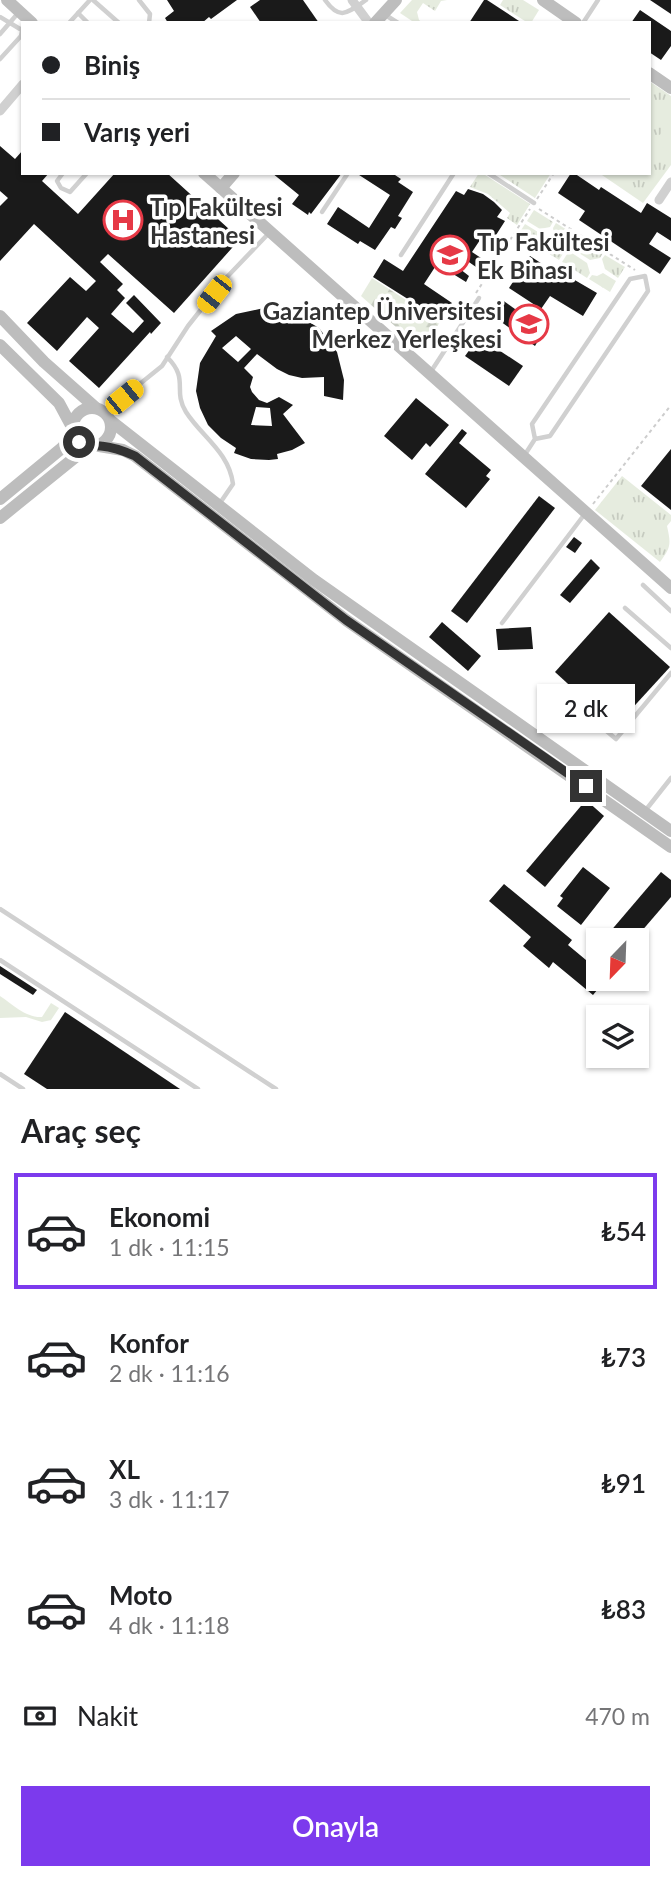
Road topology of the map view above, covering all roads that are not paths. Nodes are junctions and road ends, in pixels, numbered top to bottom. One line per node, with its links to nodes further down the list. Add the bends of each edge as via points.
1 (7, 0): 13 (street)
2 (91, 0): 10 (lane); 16 (lane)
3 (139, 0): 17 (lane, via 150,14)
4 (325, 0): 9 (lane, via 339,14)
5 (366, 0): 9 (lane)
6 (396, 0): 12 (street)
7 (542, 0): 19 (street)
8 (598, 0): 20 (lane)
9 (355, 3): 18 (street)
10 (78, 13): 14 (lane); 15 (lane)
11 (0, 17): 21 (lane)
12 (379, 18)
13 (24, 21)
14 (71, 21)
15 (87, 21)
16 (117, 21)
17 (149, 21)
18 (368, 21)
19 (573, 21)
20 (584, 21)
21 (10, 22): 22 (lane); 23 (lane); 24 (lane)
22 (21, 22)
23 (21, 22)
24 (0, 34)
25 (21, 36): 26 (lane)
26 (0, 59)
27 (651, 75): 29 (street)
28 (21, 86): 30 (street)
29 (671, 89)
30 (0, 111)
31 (62, 175): 32 (lane, via 57,182 70,192)
32 (85, 175)
33 (206, 175): 39 (street)
34 (232, 175): 39 (street)
35 (347, 175): 42 (lane)
36 (453, 175): 44 (lane)
37 (491, 175): 41 (lane)
38 (671, 182): 40 (street)
39 (221, 188): 43 (street)
40 (659, 200)
41 (534, 203)
42 (322, 212)
43 (271, 231): 48 (lane, via 226,278); 49 (street)
44 (401, 255)
45 (477, 296): 49 (lane)
46 (0, 316): 50 (street)
47 (0, 345): 51 (street, via 59,403)
48 (167, 358): 50 (lane); 56 (lane, via 181,375 180,398 186,412 231,471 233,484)
49 (429, 374): 54 (street)
50 (104, 414): 51 (street, via 81,411); 53 (street, via 110,436); 56 (street)
51 (73, 431): 53 (street, via 79,442); 55 (street, via 62,448)
52 (535, 439): 52 (lane, via 532,424 629,279 645,276 648,291 573,403 550,436); 54 (lane)
53 (94, 446): 56 (street, via 135,456); 58 (street)
54 (523, 457): 57 (street)
55 (0, 499)
56 (214, 509): 68 (street); 70 (street, via 346,620)
57 (586, 513): 60 (street); 63 (lane)
58 (0, 518)
59 (643, 586): 62 (lane)
60 (671, 588)
61 (625, 608): 64 (lane)
62 (671, 611)
63 (502, 623)
64 (671, 648)
65 (671, 673): 66 (lane, via 616,739)
66 (557, 689)
67 (671, 778): 68 (lane)
68 (644, 812): 69 (street)
69 (671, 831)
70 (671, 847)
71 (0, 909): 76 (lane)
72 (0, 960): 75 (lane)
73 (0, 1074): 74 (lane)
74 (23, 1089)
75 (198, 1089)
76 (276, 1089)

